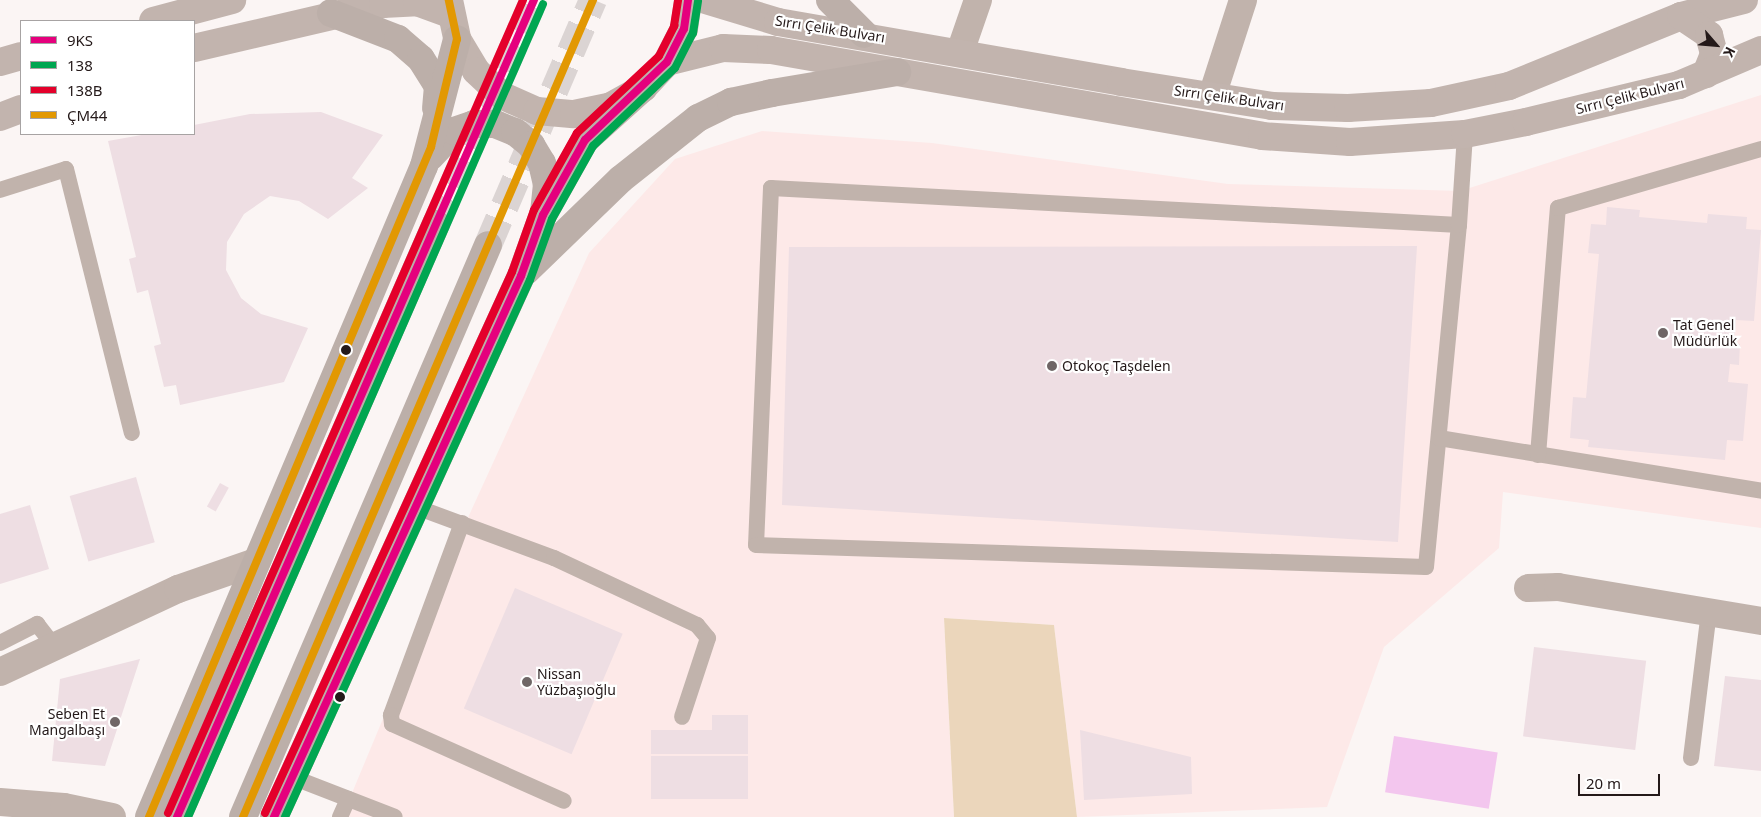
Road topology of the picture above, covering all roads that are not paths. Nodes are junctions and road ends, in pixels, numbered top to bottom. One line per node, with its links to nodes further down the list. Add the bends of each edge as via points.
1 (232, 0): 11 (main road)
2 (688, 0): 18 (main road, via 684,29)
3 (706, 0): 12 (main road, Sırrı Çelik Bulvarı, via 778,22)
4 (830, 0): 12 (highway)
5 (978, 0): 15 (street)
6 (1244, 0): 22 (street)
7 (1744, 0): 9 (main road, Sırrı Çelik Bulvarı)
8 (331, 13): 10 (main road, via 416,2); 13 (main road); 27 (highway, via 398,39 422,59 438,86)
9 (1681, 16): 20 (main road, via 1709,35 1714,54); 22 (main road, Sırrı Çelik Bulvarı, via 1509,86 1431,103 1339,108 1272,106)
10 (452, 18): 21 (main road, via 483,77 503,96 538,111 574,114 602,108); 27 (highway)
11 (157, 20)
12 (864, 34): 15 (main road, Sırrı Çelik Bulvarı)
13 (195, 48)
14 (1761, 50): 20 (main road, Sırrı Çelik Bulvarı)
15 (960, 52): 22 (main road, Sırrı Çelik Bulvarı)
16 (20, 56): 17 (main road)
17 (0, 62)
18 (668, 62): 19 (main road, Sırrı Çelik Bulvarı, via 723,48 771,50); 21 (main road)
19 (897, 72): 25 (main road, Sırrı Çelik Bulvarı, via 1262,136 1350,142); 33 (highway, via 731,102 698,118 621,179)
20 (1706, 74): 25 (main road, Sırrı Çelik Bulvarı, via 1679,85)
21 (643, 88): 29 (highway, via 585,140)
22 (1212, 96)
23 (20, 109): 24 (main road)
24 (0, 116)
25 (1465, 134): 31 (lane)
26 (1761, 149): 36 (lane, via 1558,208)
27 (428, 157): 29 (highway, via 454,131 496,124 515,132 531,145 542,163 547,184); 40 (highway)
28 (0, 190): 34 (lane, via 66,169)
29 (543, 215): 33 (highway)
30 (436, 224): 55 (highway)
31 (1460, 225): 35 (lane); 35 (lane, via 771,188 756,545 1426,567)
32 (488, 245): 56 (highway)
33 (521, 276): 38 (highway)
34 (132, 433)
35 (1439, 438): 36 (lane)
36 (1538, 455): 37 (lane)
37 (1761, 491)
38 (416, 507): 39 (lane); 49 (highway)
39 (462, 523): 47 (lane, via 554,558 697,625 708,638); 51 (lane, via 391,715 392,724)
40 (256, 562): 45 (street, via 178,589); 54 (highway)
41 (1528, 588): 42 (street, via 1558,587)
42 (1709, 612): 43 (street); 48 (lane)
43 (1761, 621)
44 (0, 643): 45 (lane, via 37,624)
45 (55, 647): 46 (street)
46 (0, 672)
47 (682, 717)
48 (1691, 758)
49 (292, 777): 50 (lane); 57 (highway)
50 (348, 799): 58 (lane); 59 (lane)
51 (564, 801)
52 (0, 802): 53 (street, via 64,807)
53 (112, 817)
54 (149, 817)
55 (177, 817)
56 (243, 817)
57 (274, 817)
58 (340, 817)
59 (395, 817)

